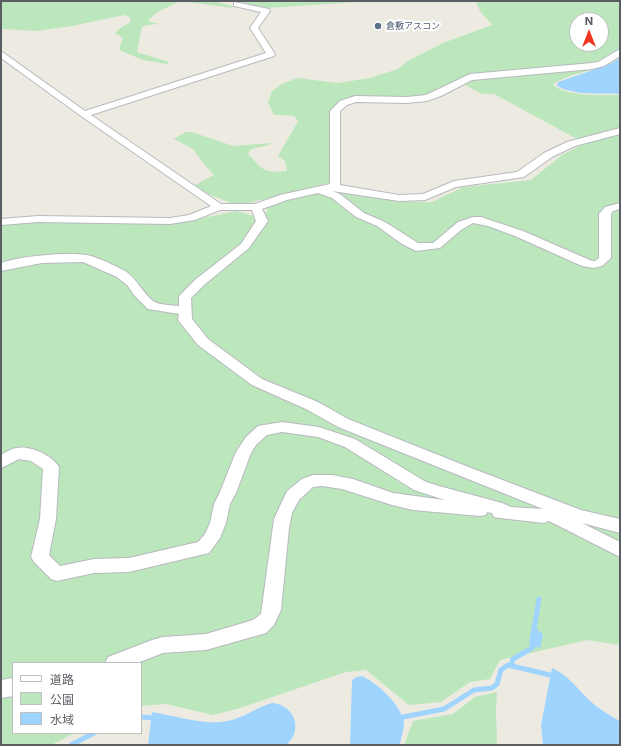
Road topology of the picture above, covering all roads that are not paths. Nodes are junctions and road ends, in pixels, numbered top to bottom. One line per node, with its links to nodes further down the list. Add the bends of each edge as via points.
1 (237, 4): 4 (street, via 266,11 254,28 271,54)
2 (620, 52): 6 (street, via 601,64 592,66 470,76 428,98 346,101 335,110)
3 (1, 54): 4 (street)
4 (84, 114): 10 (street)
5 (620, 131): 6 (street, via 571,144 548,155 520,175 454,184 425,197 399,198)
6 (334, 187): 7 (street)
7 (319, 189): 8 (street, via 336,196 360,215 380,224 416,247 436,246 463,223 485,221 588,264 597,264 605,258 605,214 609,209); 9 (street)
8 (620, 206)
9 (256, 207): 10 (street); 13 (street, via 262,221 258,227 245,246 200,282 185,298)
10 (219, 208): 11 (street, via 191,218 170,221 38,218)
11 (1, 222)
12 (1, 267): 13 (street, via 42,259 85,258 120,274 153,306)
13 (185, 311): 15 (street, via 185,320 203,342 257,382 343,422)
14 (1, 462): 16 (street, via 17,453 35,456 51,467 48,519 40,557 57,574 94,566 128,565 202,548 212,538 222,504 247,446 263,430 282,427 318,432 350,443 420,486 502,509)
15 (551, 509): 16 (street, via 544,516); 17 (street); 18 (street, via 558,519)
16 (508, 513): 19 (street, via 392,499 372,491 322,480 304,484 297,491 282,519 272,610 268,619 259,627 206,642 163,645)
17 (620, 526)
18 (620, 550)
19 (117, 662)
20 (12, 687): 21 (street)
21 (1, 689)

